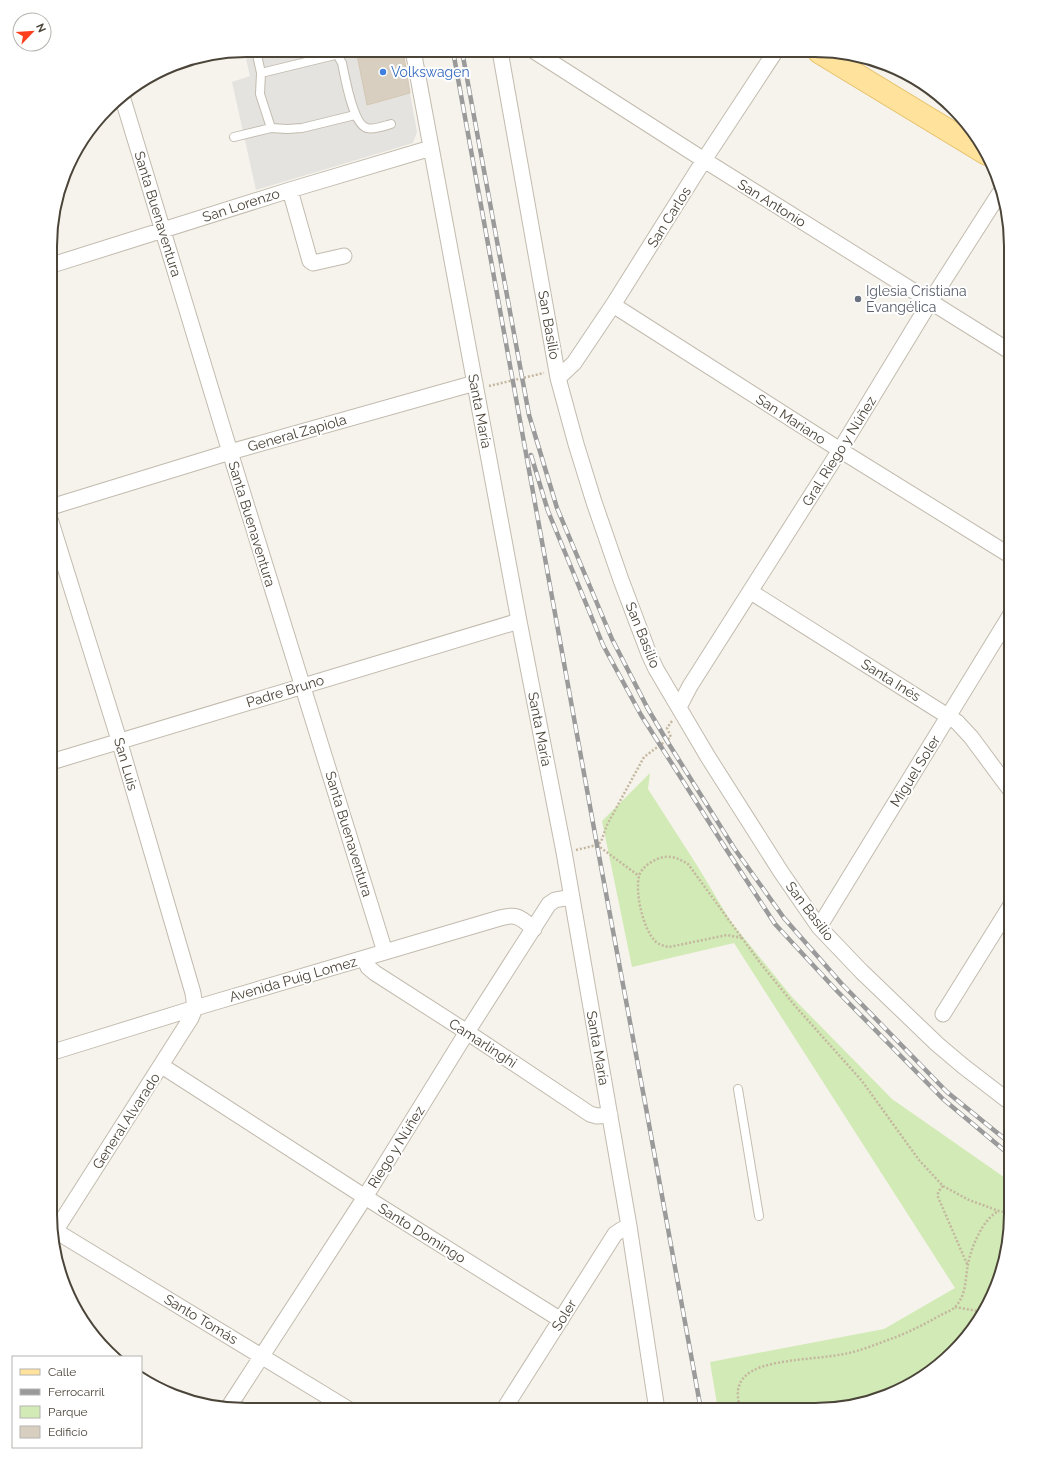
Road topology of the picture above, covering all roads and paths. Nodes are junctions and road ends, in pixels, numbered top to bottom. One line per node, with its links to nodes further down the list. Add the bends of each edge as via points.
1 (258, 57): 9 (lane)
2 (322, 57): 9 (lane)
3 (339, 57): 11 (lane)
4 (414, 57): 16 (street, Santa María)
5 (501, 57): 26 (street, San Basilio)
6 (543, 57): 17 (street, San Antonio)
7 (772, 57): 17 (street, San Carlos)
8 (827, 57): 15 (main road)
9 (261, 73): 13 (lane, via 260,94)
10 (124, 102): 20 (street, Santa Buenaventura)
11 (355, 115): 12 (lane, via 365,128); 13 (lane, via 302,128)
12 (391, 124)
13 (271, 128): 14 (lane)
14 (234, 137)
15 (976, 147)
16 (431, 148): 18 (street, San Lorenzo); 27 (street, Santa María)
17 (704, 160): 23 (street, San Antonio); 24 (street, San Carlos)
18 (290, 190): 20 (street, San Lorenzo); 21 (street, via 310,261 313,263)
19 (998, 196): 23 (street, Gral. Riego y Núñez)
20 (163, 230): 22 (street, San Lorenzo); 29 (street, Santa Buenaventura)
21 (344, 256)
22 (57, 263)
23 (930, 302): 25 (street, San Antonio); 28 (street, Gral. Riego y Núñez)
24 (614, 305): 26 (street, San Carlos, via 574,363); 28 (street, San Mariano)
25 (1004, 348)
26 (557, 374): 27 (path, via 485,386); 37 (street, San Basilio, via 578,452 621,580 649,654)
27 (475, 383): 29 (street, General Zapiola); 34 (street, Santa María)
28 (840, 450): 32 (street, San Mariano); 33 (street, Gral. Riego y Núñez)
29 (230, 452): 30 (street, General Zapiola); 36 (street, Santa Buenaventura)
30 (57, 505)
31 (57, 541): 39 (street, San Luis)
32 (1004, 552)
33 (751, 592): 37 (street, Gral. Riego y Núñez); 38 (street, Santa Inés)
34 (519, 621): 36 (street, Padre Bruno); 43 (street, Santa María)
35 (1004, 626): 38 (street, Miguel Soler)
36 (303, 686): 39 (street, Padre Bruno); 50 (street, Santa Buenaventura)
37 (679, 707): 42 (path, via 667,728 671,737 644,757 601,842); 47 (street, San Basilio, via 708,757)
38 (949, 717): 41 (street, Santa Inés, via 968,733); 47 (street, Miguel Soler)
39 (119, 740): 40 (street, Padre Bruno); 52 (street, San Luis, via 193,993)
40 (57, 760)
41 (1004, 782)
42 (597, 845): 43 (path); 44 (path)
43 (564, 852): 45 (street, Santa María)
44 (640, 876): 49 (path, via 650,863 668,857 680,859 688,864); 49 (path, via 641,913 655,941 661,945 674,946 727,935)
45 (571, 898): 48 (street, Riego y Núñez, via 555,900 549,904); 59 (street, Santa María)
46 (1004, 916): 53 (street)
47 (819, 927): 58 (street, San Basilio, via 937,1044)
48 (534, 929): 50 (street, Avenida Puig Lomez, via 522,919 509,915); 54 (street, Riego y Núñez)
49 (742, 938): 60 (path, via 796,1007 862,1081 919,1160)
50 (385, 952): 51 (street, Avenida Puig Lomez)
51 (364, 958): 52 (street, Avenida Puig Lomez); 54 (street, Camarlinghi, via 368,967 375,973)
52 (195, 1008): 55 (street, Avenida Puig Lomez); 56 (street, General Alvarado)
53 (943, 1014)
54 (467, 1032): 59 (street, Camarlinghi, via 590,1114); 61 (street, Riego y Núñez)
55 (57, 1051)
56 (162, 1066): 61 (street, Santo Domingo); 66 (street, General Alvarado)
57 (738, 1089): 64 (lane)
58 (1004, 1098)
59 (610, 1115): 65 (street, Santa María)
60 (943, 1186): 62 (path, via 969,1200); 68 (path, via 938,1192 938,1198)
61 (365, 1197): 71 (street, Santo Domingo); 72 (street, Riego y Núñez)
62 (999, 1211): 63 (path); 68 (path, via 983,1226)
63 (1004, 1212)
64 (759, 1216)
65 (629, 1226): 71 (street, Soler, via 615,1234); 76 (street, Santa María)
66 (57, 1228)
67 (58, 1233): 72 (street, Santo Tomás)
68 (967, 1264): 69 (path, via 963,1292)
69 (955, 1307): 70 (path); 77 (path, via 925,1324 860,1350 758,1368 750,1372 738,1385)
70 (977, 1311)
71 (562, 1320): 75 (street, Soler)
72 (262, 1355): 73 (street, Riego y Núñez); 74 (street, Santo Tomás)
73 (231, 1403)
74 (338, 1403)
75 (508, 1403)
76 (656, 1403)
77 (739, 1403)

